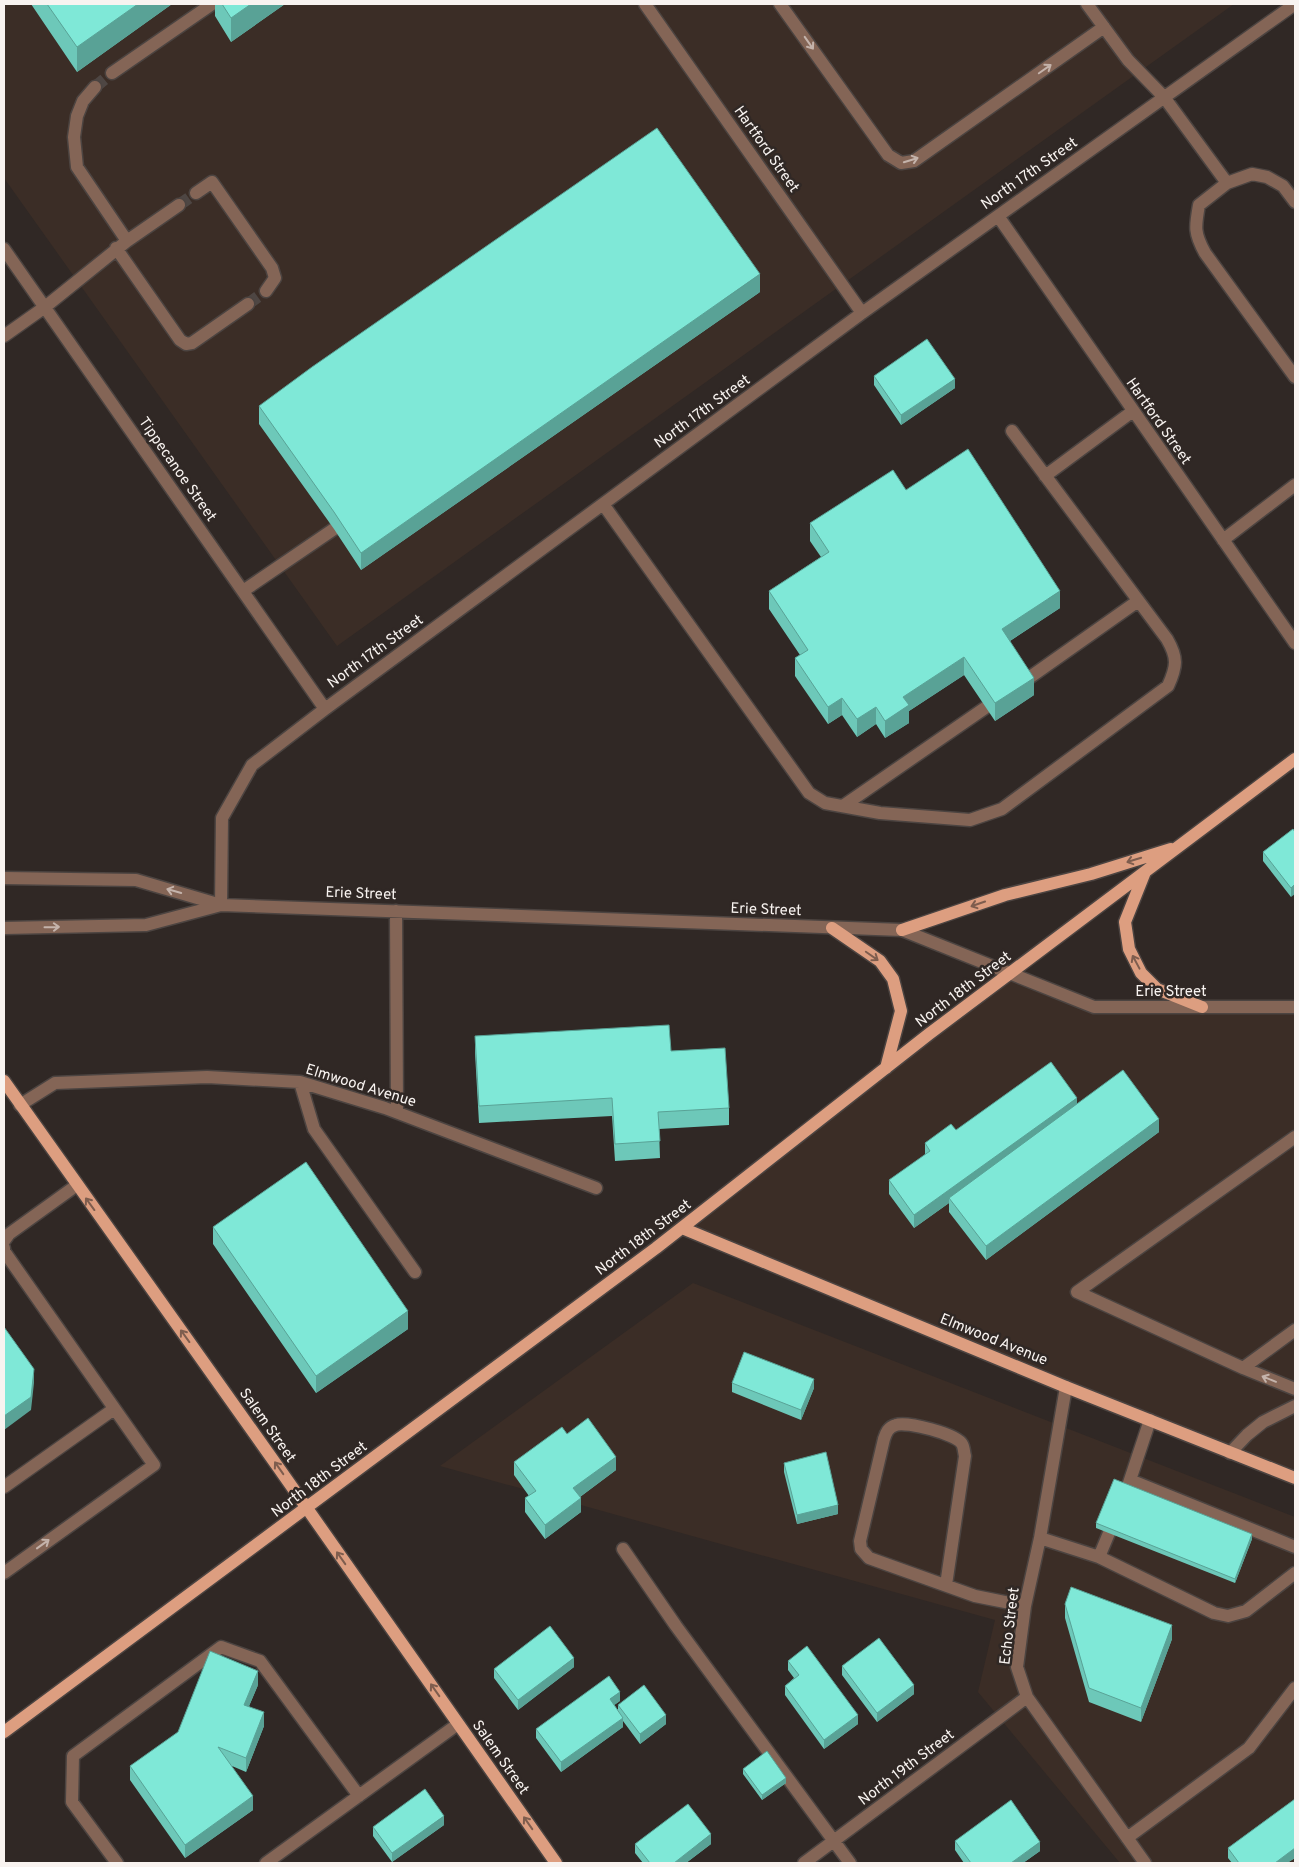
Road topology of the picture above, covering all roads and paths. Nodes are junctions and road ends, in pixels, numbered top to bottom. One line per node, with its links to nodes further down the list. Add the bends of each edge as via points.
1 (212, 4): 7 (street)
2 (645, 4): 20 (street, Hartford Street)
3 (780, 4): 6 (street, one-way to 6, via 888,155 900,163 914,161)
4 (1087, 4): 6 (street)
5 (1295, 4): 9 (street, North 17th Street)
6 (1104, 28): 9 (street, via 1128,60)
7 (112, 72)
8 (95, 86): 15 (street, via 83,101 77,116 74,137 77,167)
9 (1164, 97): 10 (street); 14 (street, North 17th Street)
10 (1227, 183): 12 (street, via 1252,174 1267,177 1283,186); 22 (street, via 1199,205 1196,238)
11 (196, 193): 17 (street, via 212,182 272,268 274,278)
12 (1295, 202)
13 (179, 205): 15 (street)
14 (998, 216): 20 (street, North 17th Street); 23 (street, Hartford Street)
15 (121, 244): 18 (street, via 180,340 186,344); 19 (street)
16 (4, 249): 19 (street, Tippecanoe Street)
17 (266, 291)
18 (248, 304)
19 (45, 307): 21 (street); 30 (street, Tippecanoe Street)
20 (862, 313): 27 (street, North 17th Street)
21 (4, 336)
22 (1295, 377)
23 (1133, 411): 25 (street); 29 (street, Hartford Street)
24 (1012, 431): 25 (street)
25 (1046, 476): 31 (street)
26 (1295, 485): 29 (street)
27 (603, 504): 35 (street, North 17th Street); 37 (street, via 808,793 825,802)
28 (334, 529): 30 (street)
29 (1223, 540): 32 (street, Hartford Street)
30 (243, 591): 35 (street, Tippecanoe Street)
31 (1138, 601): 33 (street); 37 (street, via 1174,652 1176,669 1168,686 1002,809 970,820 880,813)
32 (1295, 644)
33 (1026, 680)
34 (985, 708): 37 (street)
35 (325, 709): 41 (street, North 17th Street, via 252,764 222,818)
36 (1295, 758): 38 (main road, North 18th Street)
37 (843, 806)
38 (1180, 846): 39 (main road, North 18th Street); 45 (main road, one-way to 45, via 1091,874 1005,895)
39 (1145, 872): 46 (main road, North 18th Street); 47 (main road, one-way to 39, via 1158,989 1141,972 1129,949 1125,922)
40 (4, 878): 41 (street, Erie Street, one-way to 40, via 136,880)
41 (221, 905): 42 (street, Erie Street); 43 (street, Erie Street, one-way to 41, via 146,926)
42 (396, 911): 44 (street, Erie Street); 53 (street)
43 (4, 928)
44 (832, 928): 45 (street, Erie Street); 49 (main road, one-way to 49, via 880,961 893,979 901,1011)
45 (902, 930): 46 (street, Erie Street)
46 (1012, 973): 47 (street, Erie Street, via 1094,1007); 49 (main road, North 18th Street)
47 (1202, 1007): 48 (street, Erie Street)
48 (1295, 1007)
49 (886, 1068): 57 (main road, North 18th Street)
50 (4, 1080): 52 (main road, Salem Street)
51 (300, 1082): 52 (street, Elmwood Avenue, via 207,1077 56,1083); 53 (street, Elmwood Avenue); 60 (street, via 314,1129)
52 (20, 1105): 55 (main road, Salem Street)
53 (397, 1112): 56 (street, Elmwood Avenue)
54 (1295, 1136): 62 (street, via 1077,1292)
55 (77, 1185): 58 (street, via 9,1234); 71 (main road, Salem Street, one-way to 55)
56 (596, 1188)
57 (682, 1228): 63 (main road, Elmwood Avenue); 71 (main road, North 18th Street)
58 (4, 1241)
59 (4, 1248): 66 (street)
60 (414, 1272)
61 (1295, 1330): 62 (street)
62 (1243, 1368): 64 (street, one-way to 62)
63 (1066, 1387): 67 (main road, Elmwood Avenue); 73 (street, Echo Street)
64 (1295, 1389)
65 (1295, 1406): 68 (street, via 1263,1422)
66 (114, 1409): 70 (street); 77 (street, one-way to 66, via 154,1465)
67 (1150, 1420): 68 (main road, Elmwood Avenue); 74 (street, via 1128,1484)
68 (1230, 1452): 69 (main road, Elmwood Avenue)
69 (1295, 1478)
70 (4, 1488)
71 (306, 1508): 83 (main road, Salem Street, one-way to 71); 84 (main road, North 18th Street)
72 (1108, 1533): 76 (street)
73 (1040, 1538): 76 (street); 80 (street, Echo Street)
74 (1295, 1547)
75 (623, 1549): 87 (street)
76 (1099, 1557): 78 (street, via 1214,1613 1228,1616 1246,1611)
77 (4, 1572)
78 (1295, 1572)
79 (946, 1585): 79 (street, via 869,1558 861,1550 860,1541 884,1439 896,1424 908,1423 953,1436 962,1443 965,1456); 80 (street, via 975,1596)
80 (1025, 1606): 82 (street, Echo Street, via 1017,1667)
81 (1295, 1688): 86 (street, via 1249,1748)
82 (1027, 1697): 86 (street, Echo Street); 87 (street, North 19th Street)
83 (458, 1724): 85 (street); 90 (main road, Salem Street, one-way to 83)
84 (4, 1732)
85 (359, 1796): 88 (street, via 260,1661 221,1647 73,1756 72,1802); 89 (street)
86 (1127, 1838): 93 (street, Echo Street)
87 (834, 1841): 91 (street, North 19th Street); 92 (street)
88 (117, 1863)
89 (266, 1863)
90 (556, 1863)
91 (804, 1863)
92 (850, 1863)
93 (1145, 1863)

